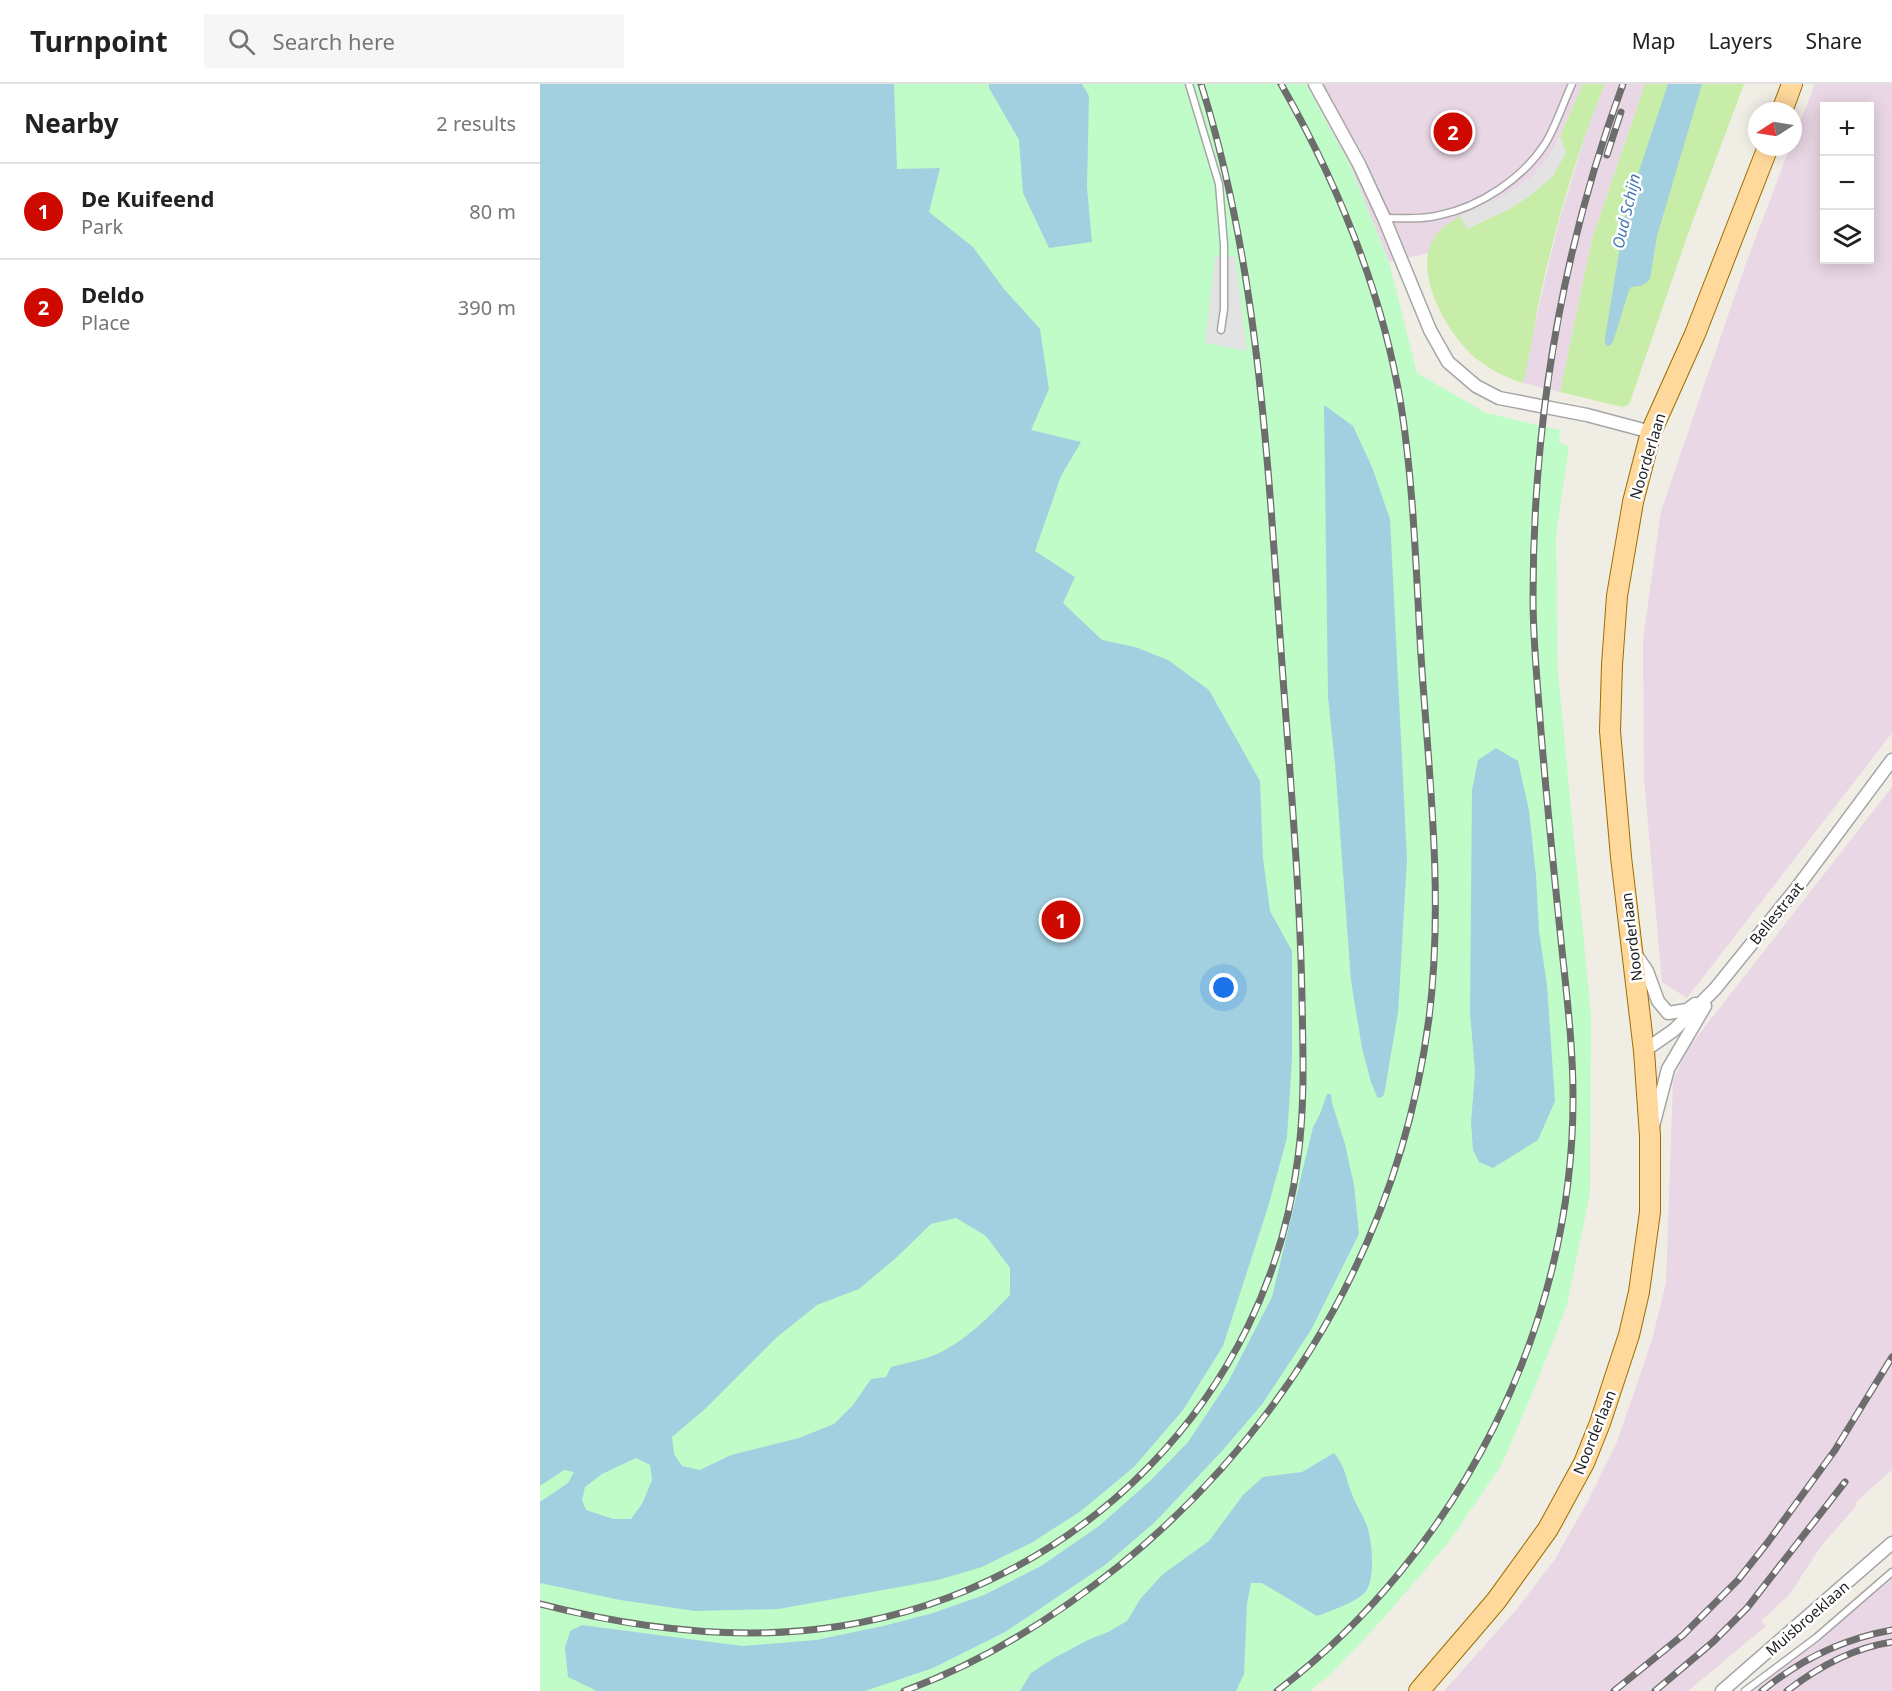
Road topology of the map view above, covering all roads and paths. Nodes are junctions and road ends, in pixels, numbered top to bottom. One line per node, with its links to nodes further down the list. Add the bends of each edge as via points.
1 (1189, 84): 8 (lane, via 1220,194 1224,245)
2 (1315, 84): 7 (street)
3 (1572, 84): 7 (lane, via 1545,143 1520,173 1496,191 1441,215)
4 (1792, 84): 5 (main road)
5 (1785, 102)
6 (1765, 156): 9 (main road, Noorderlaan, via 1700,323)
7 (1384, 218): 9 (street, via 1436,345 1467,381 1499,398)
8 (1221, 330)
9 (1651, 432): 11 (main road, Noorderlaan, via 1618,585 1610,699 1612,767)
10 (1892, 760): 12 (street, Bellestraat)
11 (1633, 950): 12 (street, via 1668,1013 1687,1010); 13 (main road, Noorderlaan)
12 (1715, 989): 13 (street, Bellestraat, via 1674,1030); 14 (street, via 1668,1069)
13 (1644, 1051): 14 (main road, Noorderlaan)
14 (1650, 1136): 17 (main road, Noorderlaan, via 1650,1212 1639,1292 1624,1351 1584,1463 1524,1565)
15 (1892, 1544): 18 (street, Muisbroeklaan)
16 (1892, 1572): 19 (lane, via 1817,1637)
17 (1419, 1691)
18 (1722, 1691)
19 (1745, 1691)

